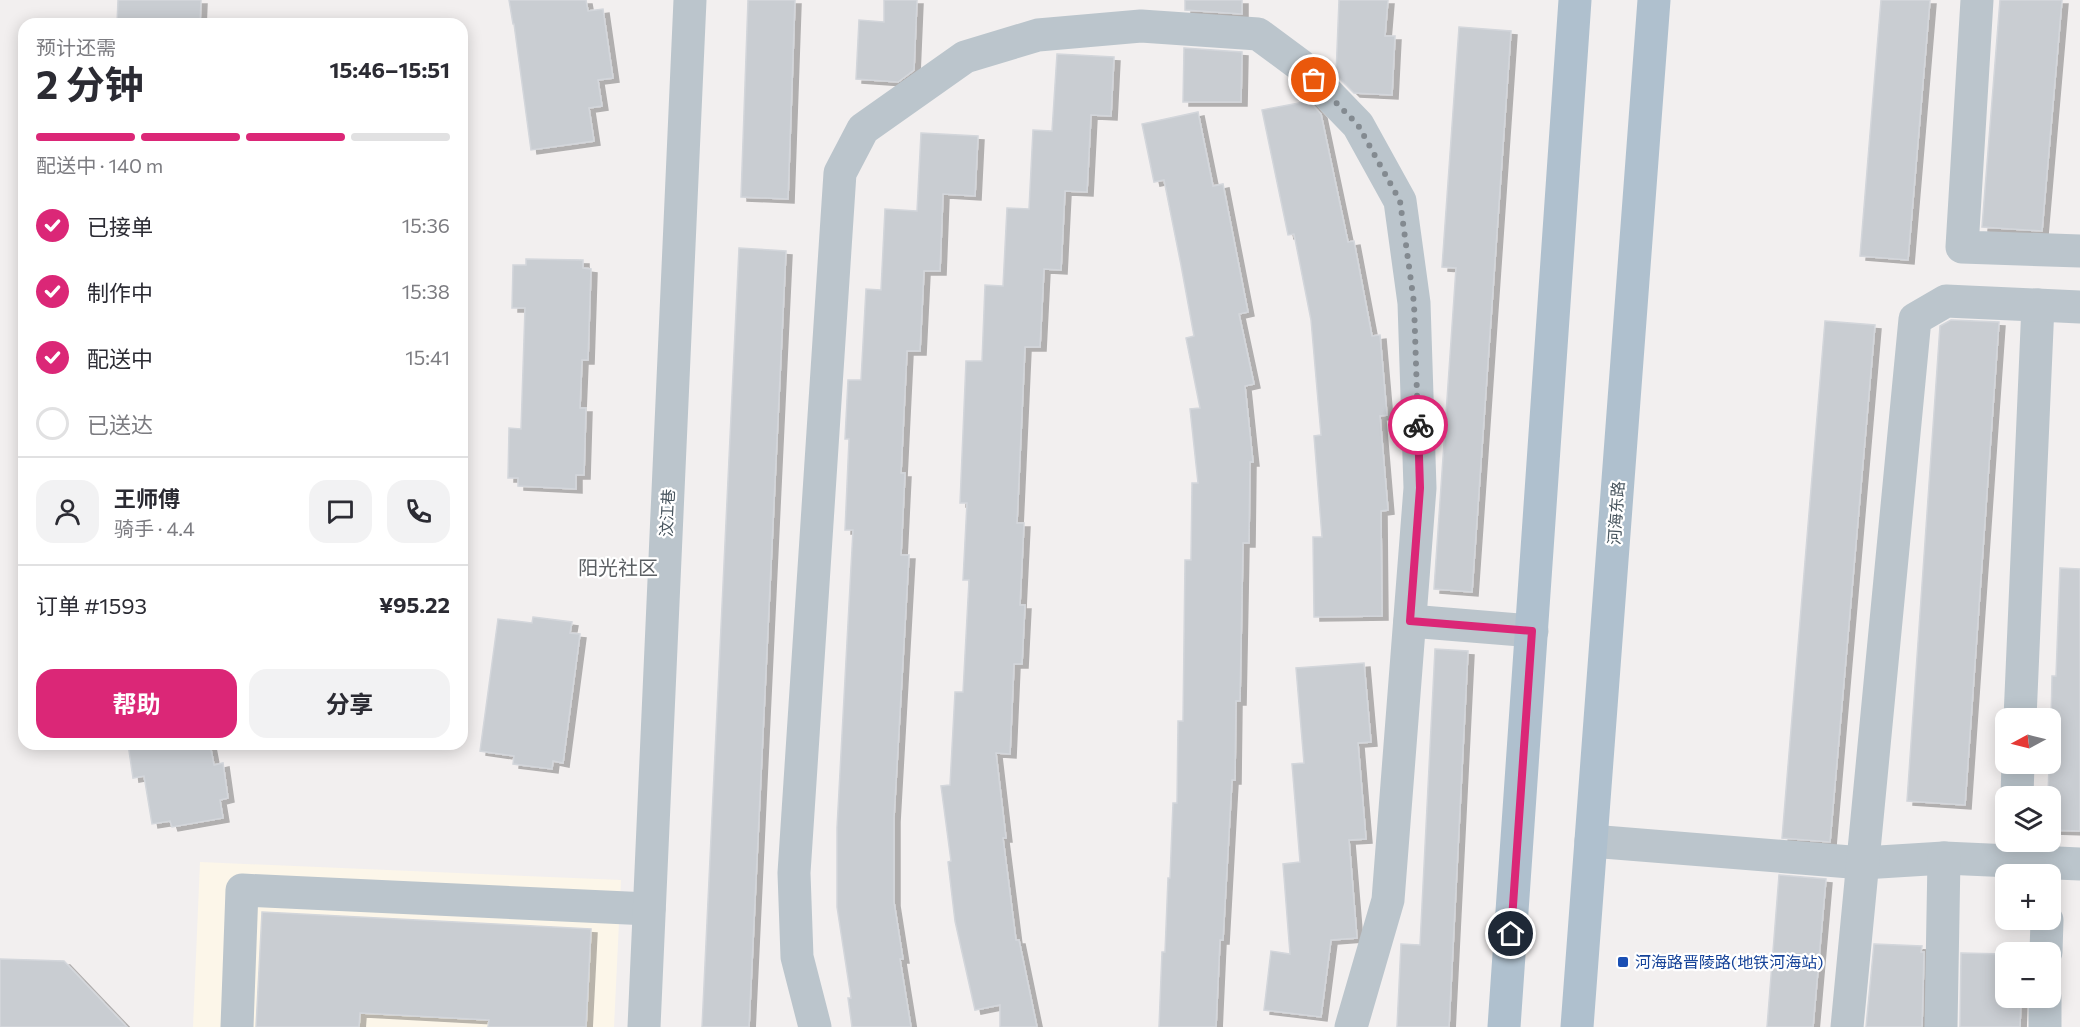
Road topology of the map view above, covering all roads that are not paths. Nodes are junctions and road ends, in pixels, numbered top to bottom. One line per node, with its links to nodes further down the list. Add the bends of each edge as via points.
1 (690, 0): 19 (street, 汶江巷)
2 (1575, 0): 9 (main road)
3 (1654, 0): 11 (main road, 河海东路)
4 (1977, 0): 5 (street, via 1962,247)
5 (2080, 251)
6 (2038, 305): 7 (street); 10 (street); 15 (street, via 1946,301 1915,319)
7 (2080, 307)
8 (1410, 621): 9 (street); 23 (street, via 1420,488 1414,303 1400,201 1358,125 1300,65 1258,34 1141,26 1038,35 965,57 863,129 840,173 794,873 797,957); 24 (street, via 1388,900)
9 (1532, 631): 25 (main road)
10 (2020, 708)
11 (1591, 841): 15 (street); 26 (main road, 河海东路)
12 (2004, 852): 14 (street)
13 (2016, 852): 16 (street)
14 (1944, 858): 15 (street); 28 (street)
15 (1863, 863): 27 (street)
16 (2040, 864)
17 (2080, 864): 18 (street)
18 (2061, 866)
19 (649, 909): 21 (street, via 242,890); 22 (street, 汶江巷)
20 (2045, 1008): 29 (street)
21 (237, 1027)
22 (644, 1027)
23 (815, 1027)
24 (1351, 1027)
25 (1504, 1027)
26 (1577, 1027)
27 (1847, 1027)
28 (1941, 1027)
29 (2045, 1027)

